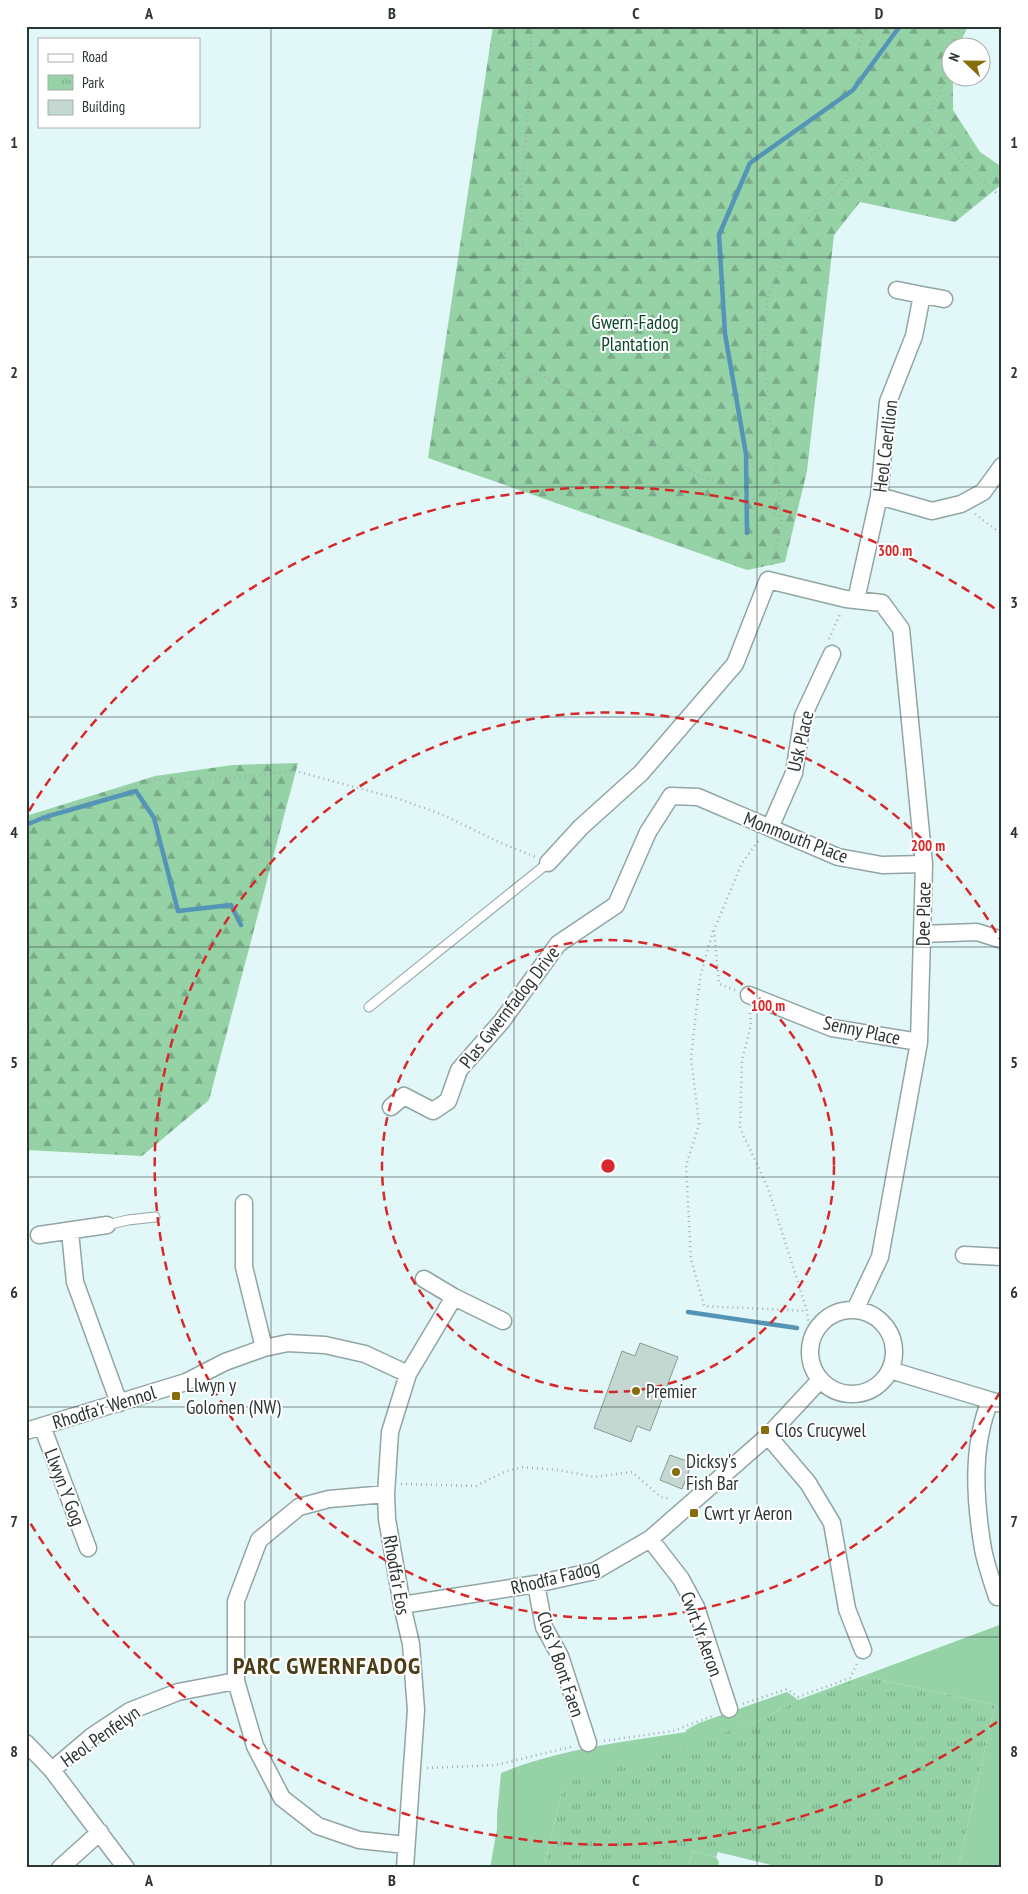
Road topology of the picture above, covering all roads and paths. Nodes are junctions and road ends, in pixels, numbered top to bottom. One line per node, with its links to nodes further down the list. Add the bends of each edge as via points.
1 (532, 26): 13 (path, via 521,193 523,251 515,334 487,392 538,374 571,392 611,428 661,446 692,472 746,496)
2 (866, 26): 4 (path)
3 (960, 26): 5 (path, via 947,55 942,87)
4 (856, 59)
5 (925, 121): 6 (path, via 966,166); 13 (path, via 866,157 789,239 767,300 764,362)
6 (1002, 198)
7 (897, 290): 8 (street)
8 (922, 295): 9 (street); 11 (street, Heol Caerllion, via 914,336 888,402)
9 (944, 299)
10 (1002, 466): 12 (street, via 984,492)
11 (879, 496): 12 (street, via 932,511); 16 (street, Heol Caerllion)
12 (961, 504): 14 (path)
13 (782, 518): 15 (path)
14 (1002, 534)
15 (768, 580): 16 (street, Dee Place); 21 (street, via 735,664 641,773 581,827)
16 (851, 600): 17 (path, via 826,645); 22 (street, Dee Place, via 882,603 901,629)
17 (832, 654): 20 (street, Usk Place, via 803,716 794,773)
18 (671, 796): 20 (street, Monmouth Place, via 698,797); 29 (street, Plas Gwernfadog Drive, via 648,832 616,905 558,944 502,1022 459,1070 448,1101 433,1111 404,1096)
19 (26, 821): 21 (path, via 155,780 242,777 296,770 441,814)
20 (770, 828): 22 (street, Monmouth Place, via 838,857 882,865); 23 (path, via 742,862)
21 (548, 863): 27 (lane)
22 (924, 864): 24 (street, Dee Place)
23 (714, 930): 26 (path, via 719,984); 40 (path, via 700,978 691,1057 699,1124 686,1166 691,1259 704,1306)
24 (922, 934): 25 (street, via 976,932); 28 (street, Dee Place)
25 (1002, 940)
26 (749, 995): 28 (street, Senny Place, via 832,1028); 40 (path, via 752,1025 742,1060 740,1128 768,1188)
27 (369, 1007)
28 (919, 1042): 39 (street, Dee Place, via 880,1257)
29 (391, 1107)
30 (244, 1203): 43 (street, via 244,1267)
31 (155, 1217): 32 (lane)
32 (107, 1225): 33 (street)
33 (70, 1232): 34 (street); 47 (street, via 74,1282)
34 (39, 1235)
35 (964, 1255): 36 (street)
36 (1002, 1257)
37 (424, 1279): 38 (street)
38 (454, 1297): 41 (street); 45 (street, Rhodfa'r Eos)
39 (855, 1310): 42 (street, via 832,1315 817,1329); 44 (street, via 869,1314 885,1326 892,1338 894,1353)
40 (807, 1311): 42 (path)
41 (503, 1321)
42 (811, 1342): 46 (street, via 812,1368)
43 (264, 1348): 45 (street, Rhodfa'r Wennol, via 288,1343 325,1345 365,1354); 47 (street, Rhodfa'r Wennol, via 225,1362 186,1382)
44 (890, 1370): 46 (street, via 869,1391 852,1394 838,1392); 48 (street)
45 (408, 1374): 51 (street, Rhodfa'r Eos, via 390,1432)
46 (820, 1380): 50 (street, Rhodfa Fadog)
47 (119, 1403): 49 (street, Rhodfa'r Wennol)
48 (996, 1403): 56 (street, via 983,1418 976,1474 983,1550)
49 (34, 1429): 54 (street, Llwyn Y Gog)
50 (768, 1436): 52 (street, Rhodfa Fadog); 58 (street, via 808,1483 832,1523 847,1610)
51 (387, 1489): 52 (path, via 476,1486 522,1467 594,1477 632,1472 662,1497); 57 (street, Rhodfa'r Eos, via 387,1519); 59 (street, via 299,1508 259,1540 236,1601)
52 (690, 1504): 53 (street, Rhodfa Fadog)
53 (650, 1539): 55 (street, Rhodfa Fadog, via 595,1571); 60 (street, Cwrt Yr Aeron, via 681,1579 696,1607)
54 (88, 1548)
55 (536, 1584): 57 (street, Rhodfa Fadog); 62 (street, Clos Y Bont Faen, via 544,1628 560,1656)
56 (997, 1597)
57 (402, 1606): 63 (street, Rhodfa'r Eos, via 411,1644 416,1710)
58 (863, 1650): 60 (path, via 850,1678 798,1697 788,1689)
59 (236, 1681): 64 (street, Heol Penfelyn, via 178,1692 130,1711 91,1737); 66 (street, via 255,1746 282,1798 318,1826 359,1840)
60 (729, 1709): 62 (path, via 674,1731)
61 (26, 1743): 64 (street)
62 (588, 1743): 63 (path, via 496,1766)
63 (413, 1768): 66 (street, Rhodfa'r Eos)
64 (52, 1770): 65 (street)
65 (100, 1832): 67 (street); 68 (street)
66 (406, 1845): 69 (street, Rhodfa'r Eos)
67 (60, 1868)
68 (126, 1868)
69 (405, 1868)

